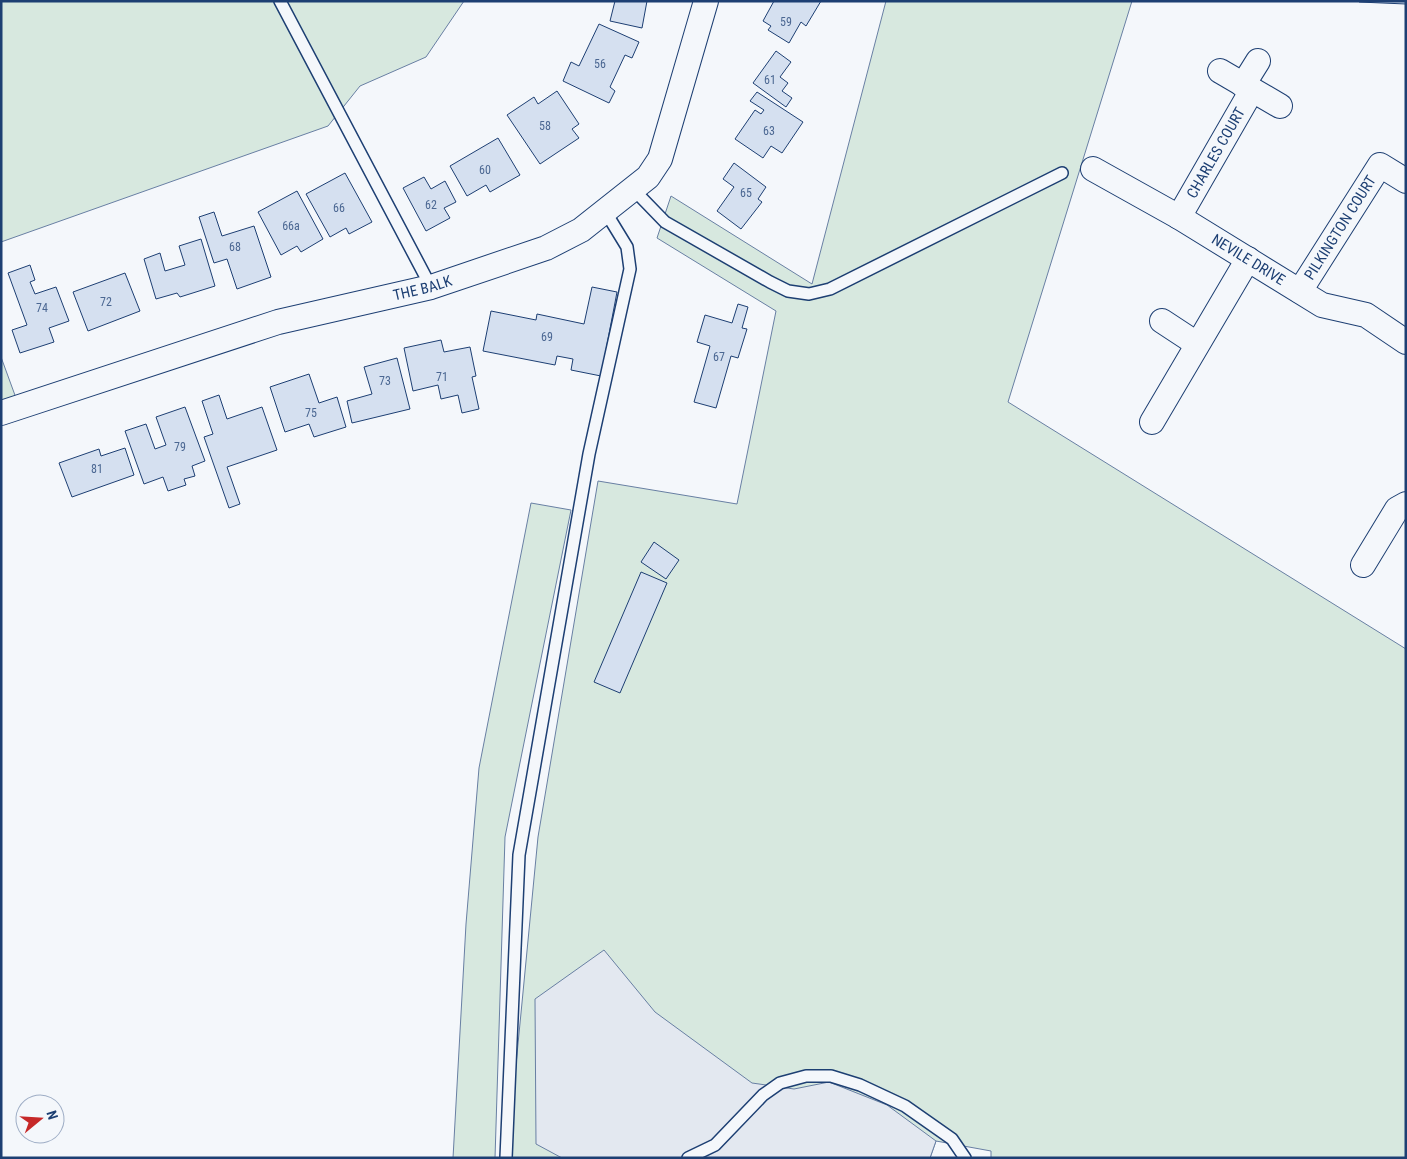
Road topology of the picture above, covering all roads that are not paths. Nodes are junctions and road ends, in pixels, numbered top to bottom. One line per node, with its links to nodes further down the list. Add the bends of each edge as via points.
1 (280, 1): 14 (lane)
2 (706, 1): 10 (street, THE BALK, via 660,159 648,177)
3 (1258, 61): 5 (street, CHARLES COURT)
4 (1220, 71): 5 (street, CHARLES COURT)
5 (1248, 87): 6 (street, CHARLES COURT); 12 (street, CHARLES COURT)
6 (1280, 106)
7 (1094, 169): 12 (street, NEVILE DRIVE)
8 (1062, 173): 10 (lane, via 830,289 809,294 788,291 770,282 665,222)
9 (1406, 181): 15 (street, PILKINGTON COURT, via 1380,165)
10 (633, 189): 11 (street, THE BALK)
11 (605, 211): 14 (street, THE BALK, via 582,230 546,248); 23 (lane, via 627,247 630,269 589,454 519,855)
12 (1179, 217): 13 (street, NEVILE DRIVE)
13 (1248, 259): 15 (street, NEVILE DRIVE); 18 (street)
14 (431, 287): 19 (street, THE BALK, via 278,322)
15 (1300, 291): 17 (street, NEVILE DRIVE, via 1322,305 1366,315)
16 (1162, 321): 18 (street)
17 (1406, 342)
18 (1197, 344): 20 (street)
19 (1, 413)
20 (1152, 422)
21 (1406, 504): 22 (street, via 1397,509)
22 (1363, 565)
23 (506, 1158)
24 (688, 1158): 25 (lane, via 715,1145 763,1095 780,1083 806,1076 831,1076 860,1085 905,1106 952,1139)
25 (965, 1158)

